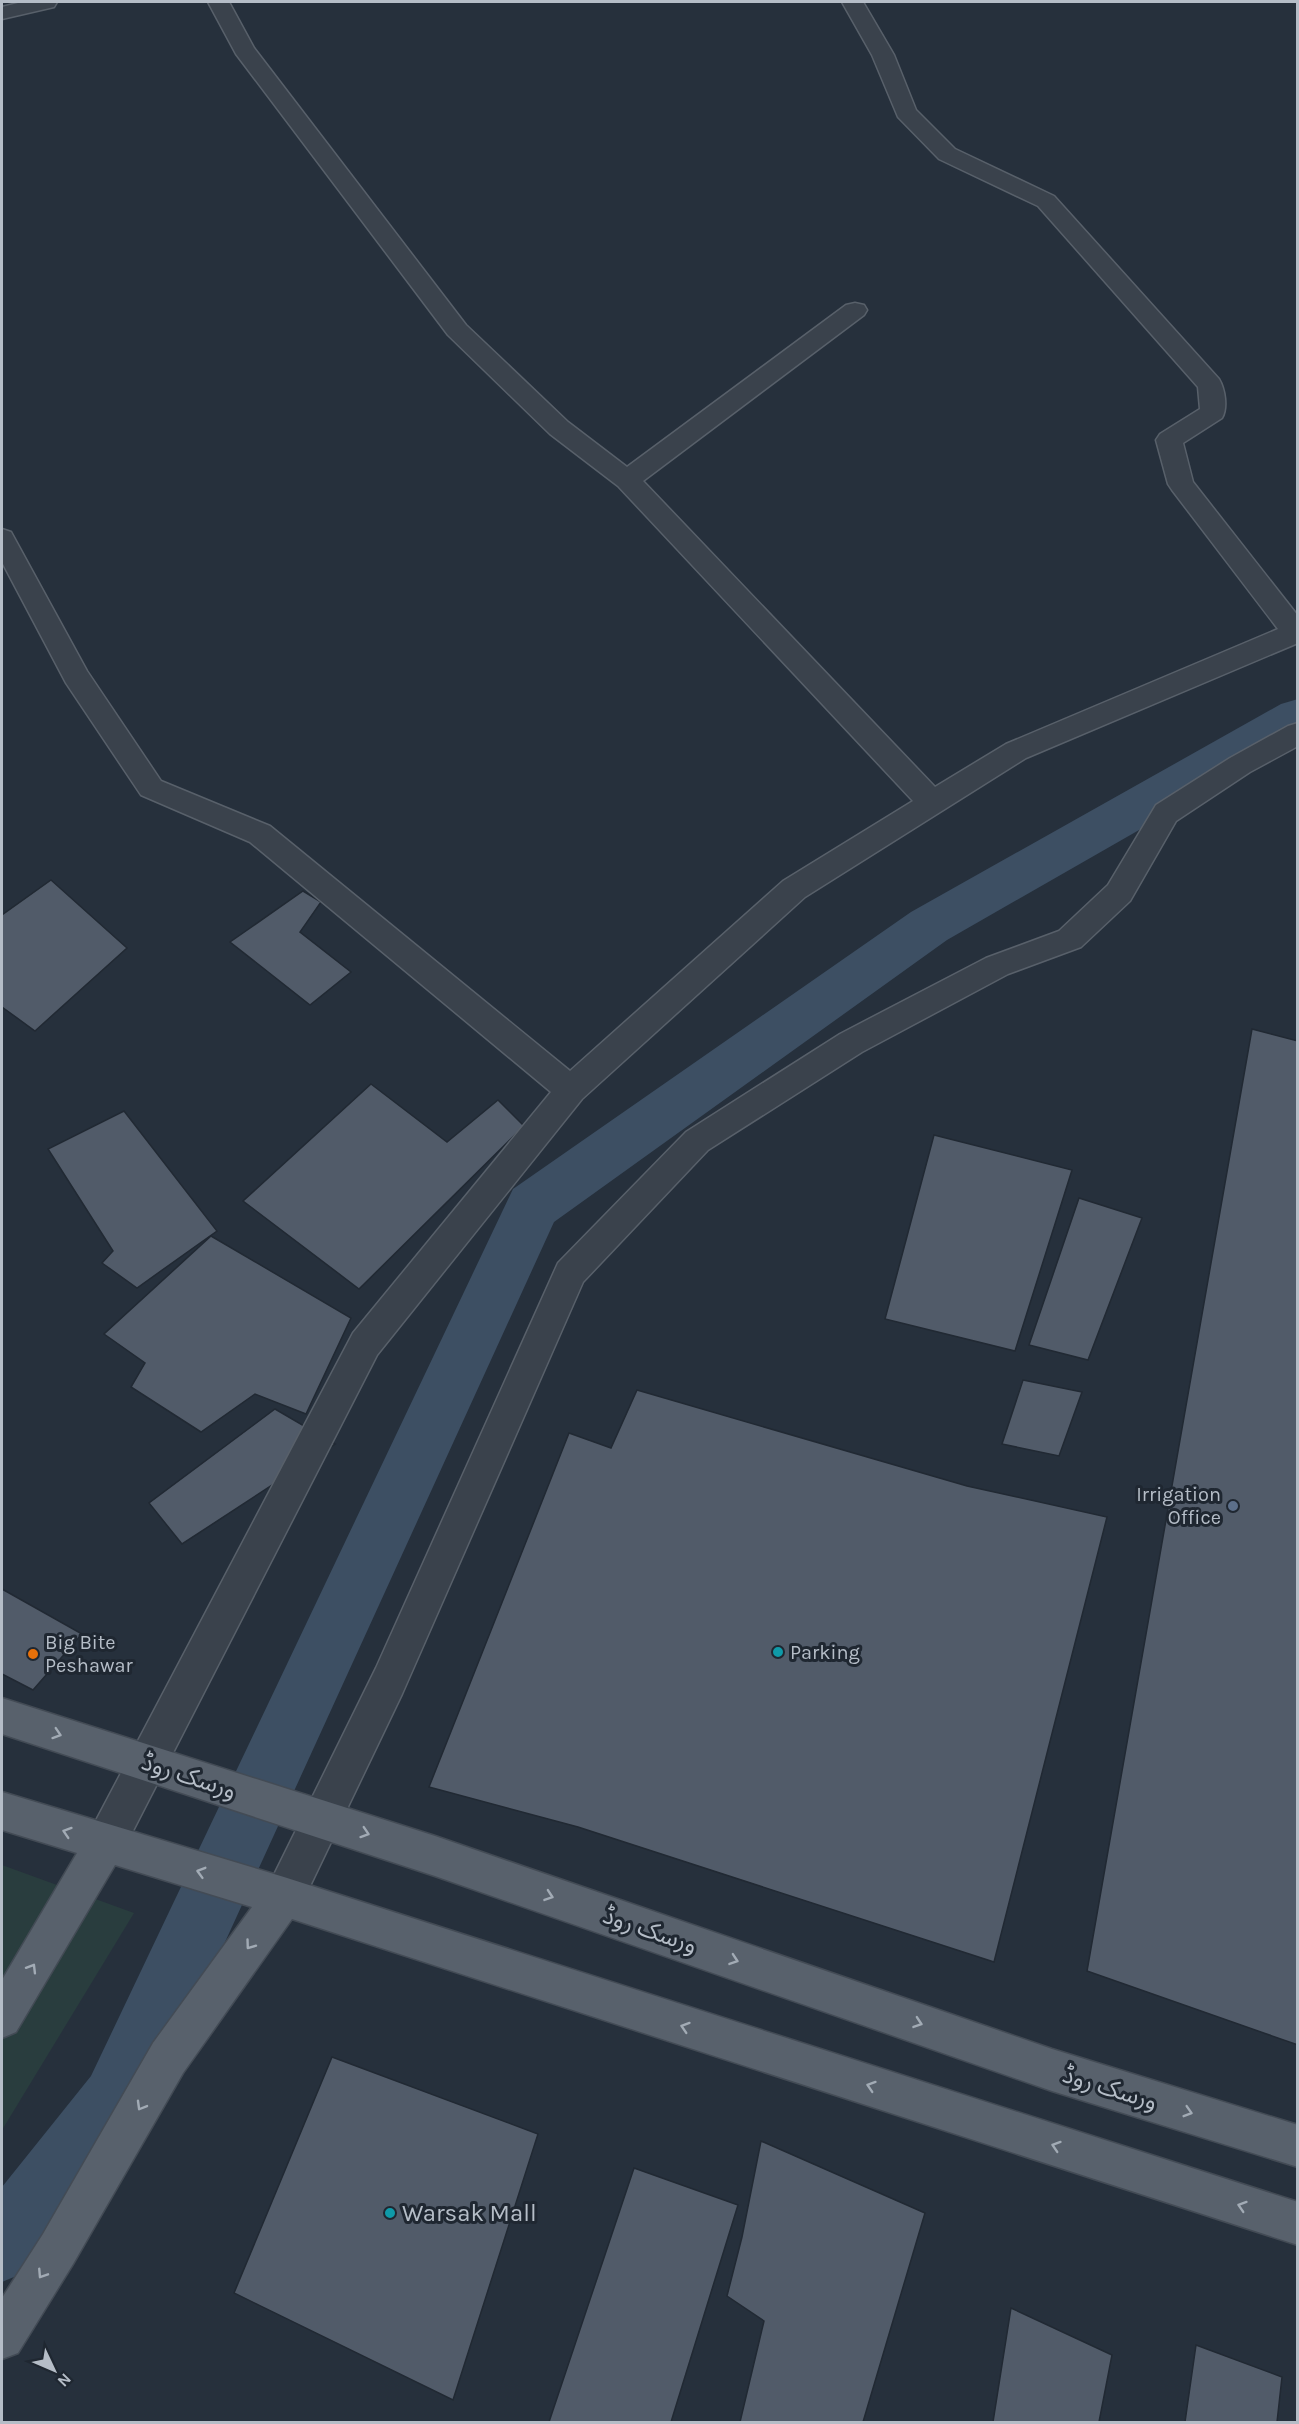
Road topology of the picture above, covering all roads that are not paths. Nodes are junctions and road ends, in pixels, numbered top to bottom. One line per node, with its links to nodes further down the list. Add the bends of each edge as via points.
1 (46, 2): 4 (street)
2 (221, 2): 6 (street, via 244,50 457,330 559,428)
3 (853, 2): 8 (street, via 883,55 906,112 947,154 1046,201 1210,384 1213,412 1169,440 1181,484)
4 (2, 14)
5 (855, 310): 6 (street)
6 (627, 480): 10 (street)
7 (2, 538): 11 (street, via 76,676 151,788 260,834)
8 (1297, 632): 10 (street, via 1016,751)
9 (1298, 733): 15 (street, via 1166,813 1119,893 1070,939 997,966 852,1043 697,1141 570,1273 389,1681)
10 (933, 803): 11 (street, via 794,889)
11 (571, 1090): 13 (street, via 365,1344)
12 (2, 1716): 13 (main road, ورسک روڈ, one-way to 13)
13 (153, 1765): 15 (main road, ورسک روڈ); 16 (street)
14 (2, 1811): 16 (main road, one-way to 14)
15 (305, 1813): 17 (street); 19 (main road, ورسک روڈ, one-way to 19, via 1052,2070)
16 (114, 1847): 17 (main road, one-way to 16); 18 (main road, one-way to 16)
17 (271, 1893): 20 (main road, one-way to 17); 21 (main road, one-way to 21)
18 (2, 2018)
19 (1298, 2146)
20 (1298, 2224)
21 (2, 2337)

